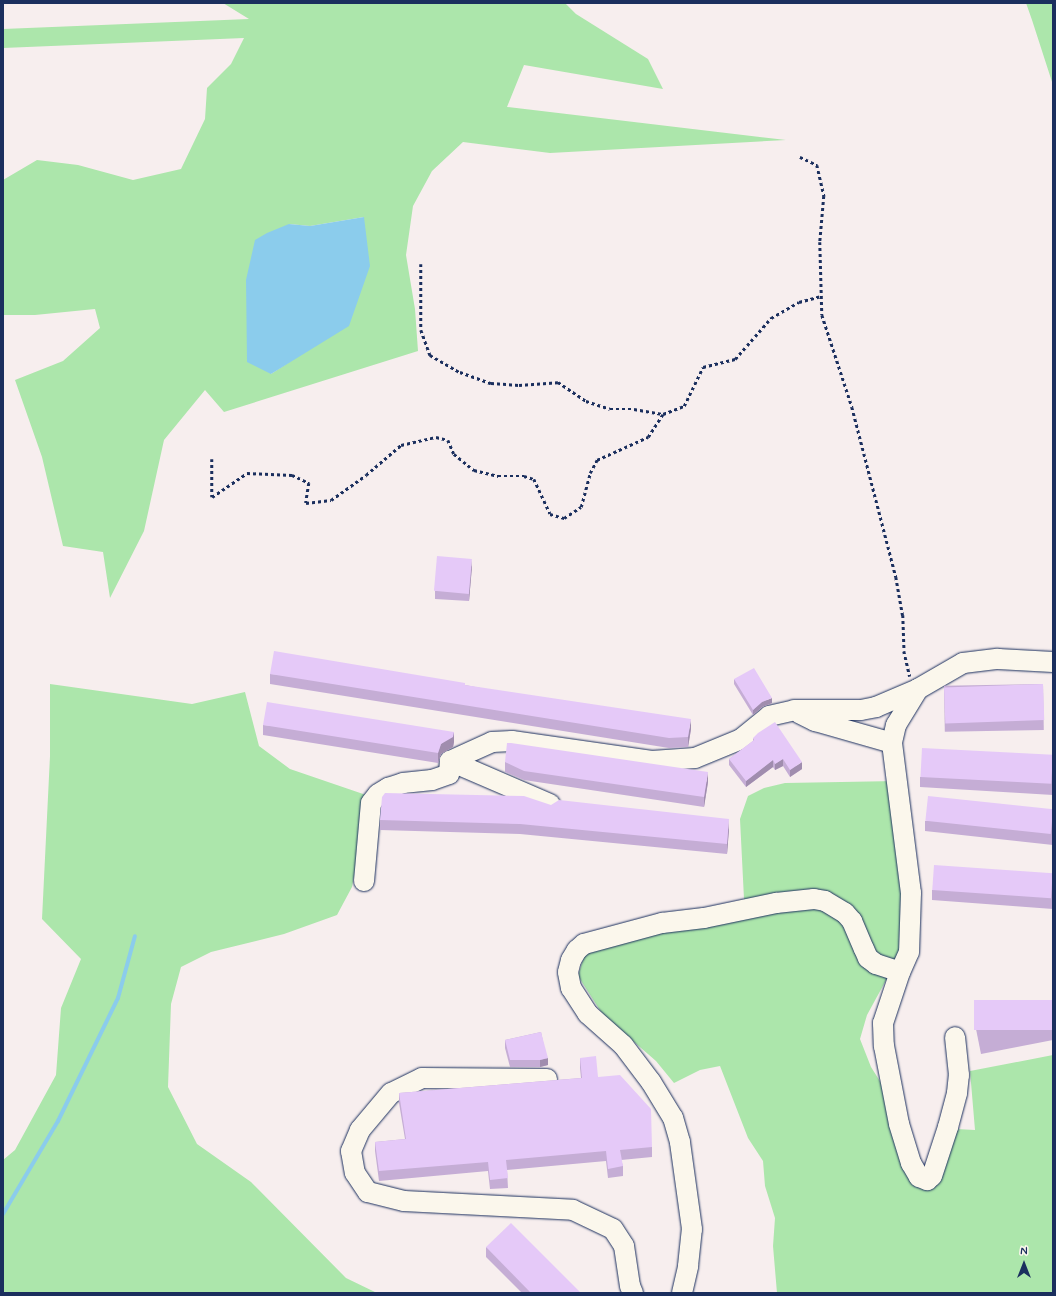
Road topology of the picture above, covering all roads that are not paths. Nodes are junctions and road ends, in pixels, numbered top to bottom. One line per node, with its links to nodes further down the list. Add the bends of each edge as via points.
1 (1053, 662): 2 (street, via 998,659 963,663)
2 (918, 689): 3 (street, via 876,707 862,710); 4 (street, via 896,725)
3 (794, 710): 4 (street, via 815,721); 5 (street, via 769,716 741,739 695,758 652,761 512,741 492,742)
4 (892, 743): 8 (street, via 911,893 909,952)
5 (450, 761): 6 (street); 7 (street, via 449,774 432,780 388,788 378,794 371,803)
6 (550, 804)
7 (364, 881)
8 (900, 972): 9 (street, via 883,1023 884,1046 911,1163 919,1177 927,1180 932,1176 957,1093); 12 (street, via 876,964 868,958 852,921 845,913 814,899 662,923 584,944 577,950 568,972 571,988 588,1014 623,1046 651,1082 673,1118 680,1142 692,1229)
9 (955, 1037)
10 (547, 1079): 11 (street, via 422,1078 391,1093 360,1130 351,1150 355,1173 368,1192 404,1201 573,1210 613,1229 624,1246)
11 (633, 1293)
12 (682, 1293)

